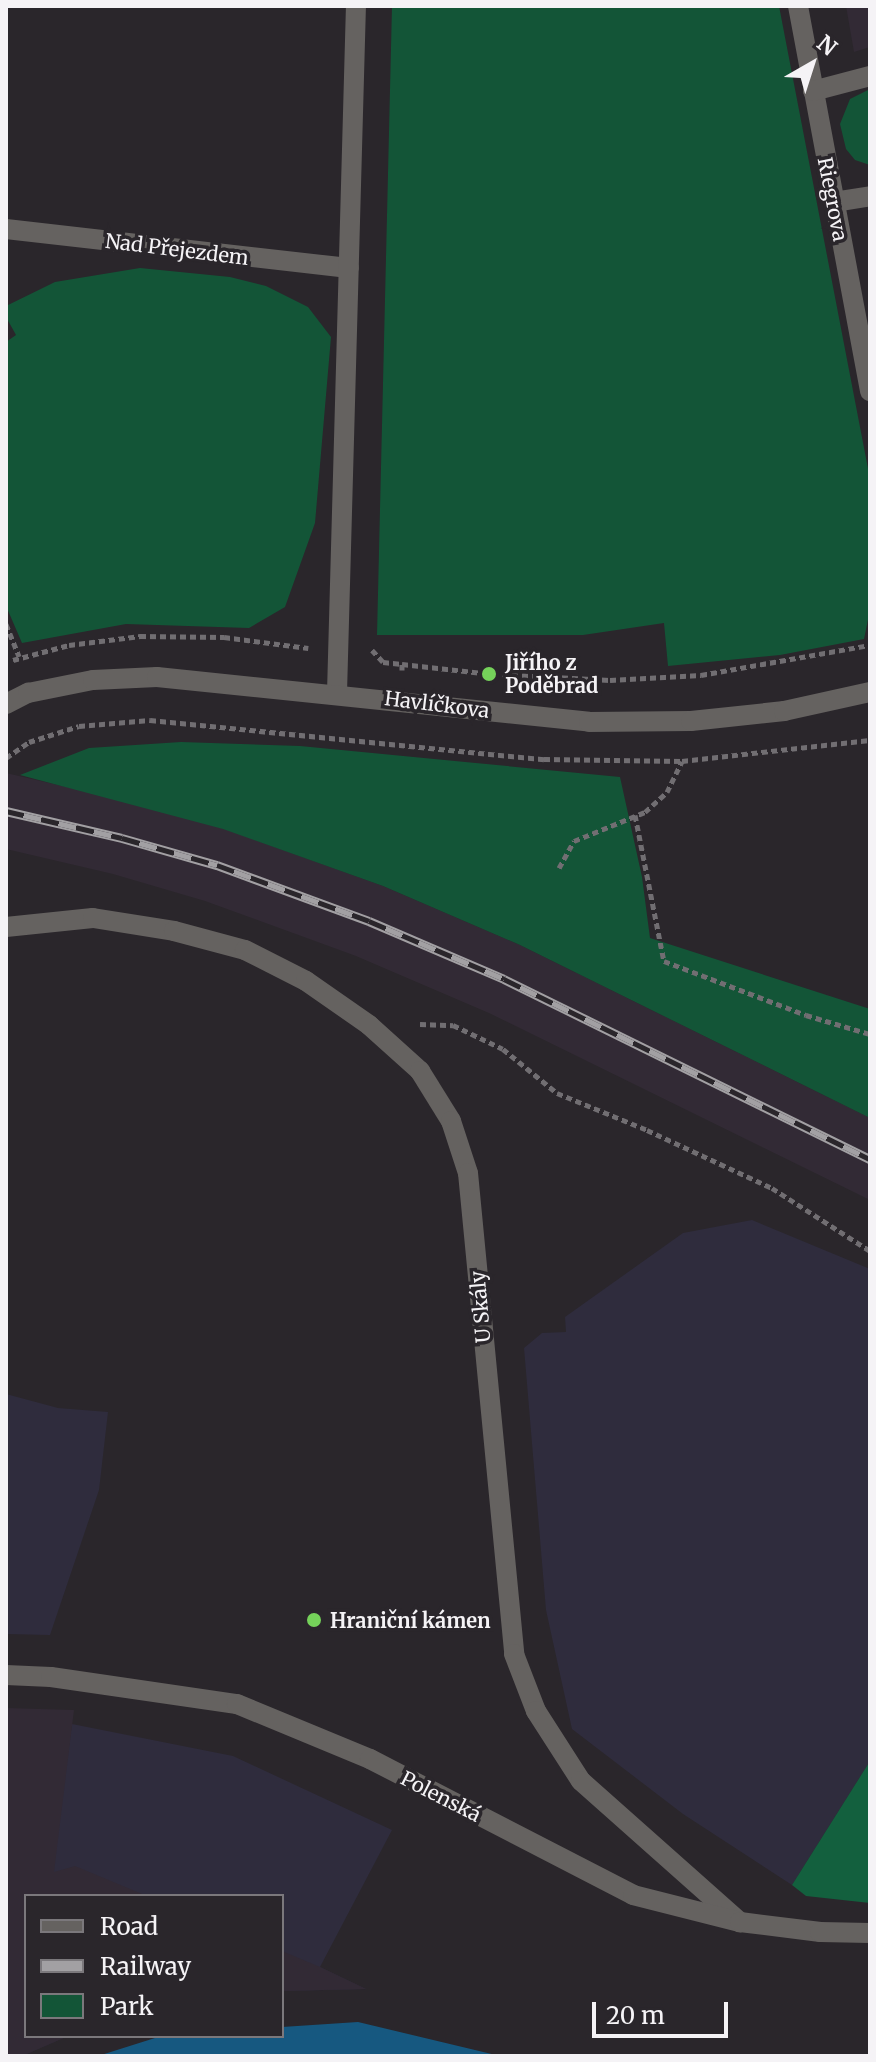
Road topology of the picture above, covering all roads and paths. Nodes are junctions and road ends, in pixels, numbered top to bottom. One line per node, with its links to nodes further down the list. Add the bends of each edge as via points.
1 (356, 6): 8 (street)
2 (798, 6): 4 (street, Riegrova)
3 (870, 76): 4 (street)
4 (813, 91): 6 (street, Riegrova)
5 (870, 196): 6 (street)
6 (834, 202): 9 (street, Riegrova)
7 (6, 229): 8 (street, Nad Přejezdem)
8 (349, 268): 12 (street)
9 (870, 391)
10 (6, 624): 12 (path, via 19,657 140,636 224,637)
11 (870, 645): 14 (path, via 701,675 610,680)
12 (338, 652): 13 (path); 16 (street)
13 (376, 656)
14 (402, 664)
15 (870, 692): 16 (street, Havlíčkova, via 784,711 691,721 589,722)
16 (337, 693): 17 (street, Havlíčkova, via 157,677 93,680 28,693)
17 (6, 704)
18 (870, 740): 20 (path)
19 (6, 758): 20 (path, via 29,742 79,726 150,720 544,759)
20 (682, 761): 21 (path, via 667,792)
21 (635, 815): 22 (path, via 574,841); 24 (path, via 664,961)
22 (559, 868)
23 (6, 927): 25 (street, U Skály, via 93,918 245,950 306,981)
24 (870, 1034)
25 (386, 1040): 26 (path, via 420,1024 453,1025 503,1049 557,1093 772,1188); 28 (street, U Skály, via 420,1071 451,1121 468,1173 514,1654 536,1711 581,1781)
26 (870, 1251)
27 (6, 1675): 28 (street, Polenská, via 237,1704 370,1759 633,1895)
28 (740, 1922): 29 (street, Polenská)
29 (870, 1933)

